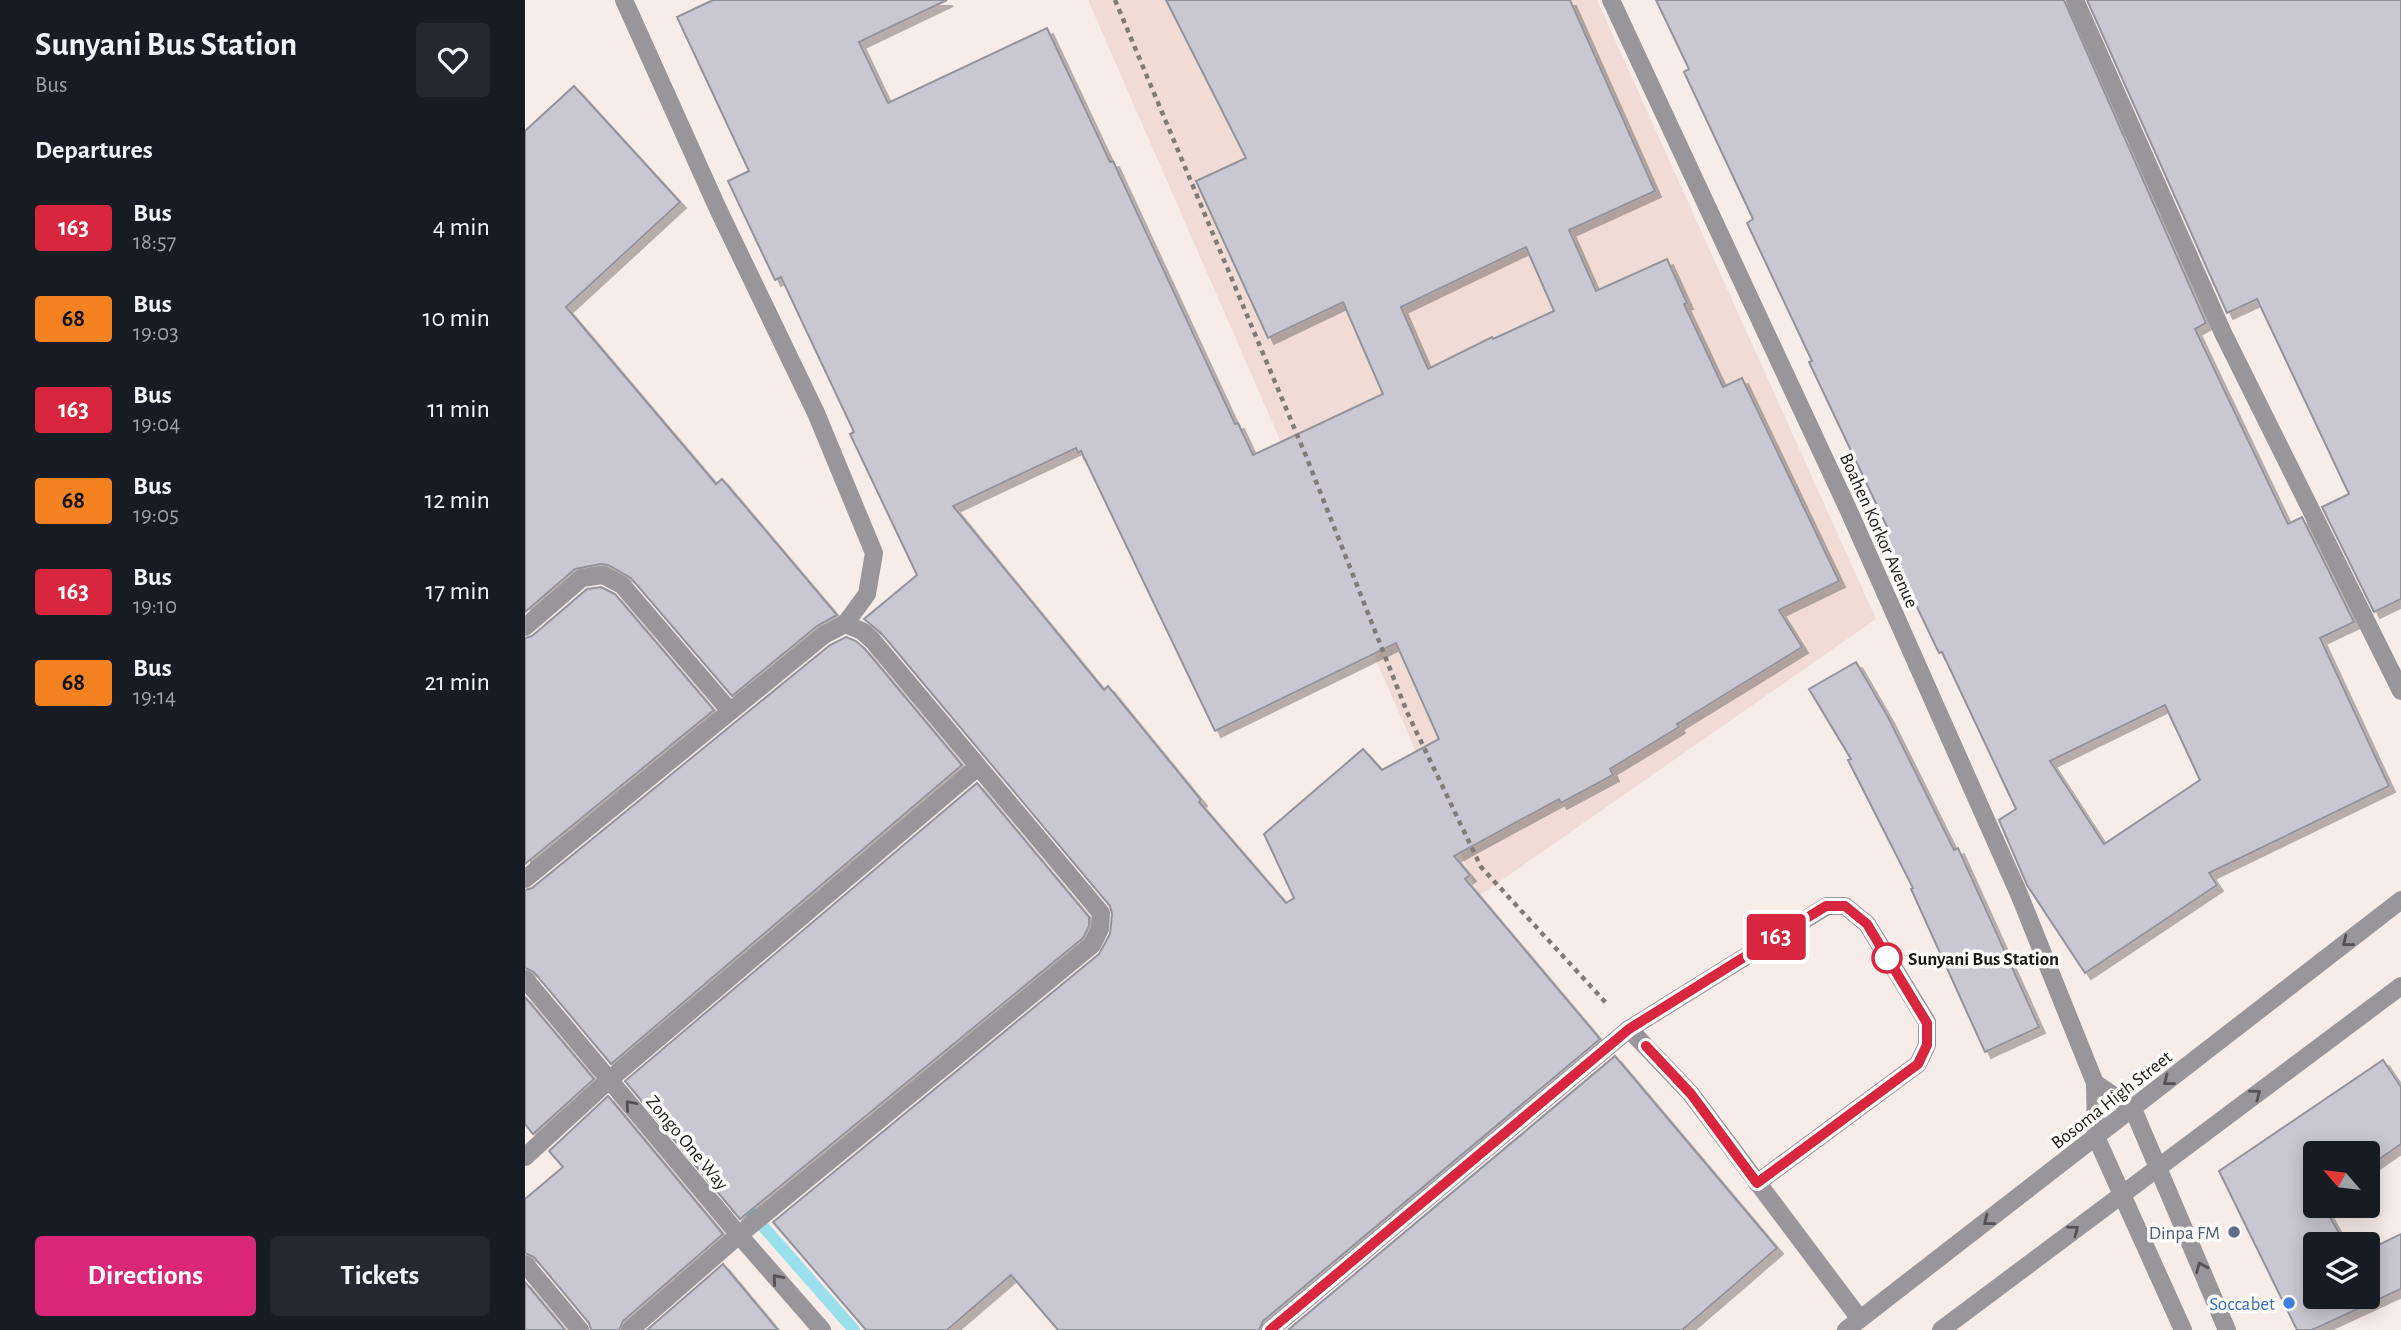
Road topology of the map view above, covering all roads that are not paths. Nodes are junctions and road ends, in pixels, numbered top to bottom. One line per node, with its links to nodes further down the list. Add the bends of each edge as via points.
1 (624, 0): 4 (street, via 816,413 874,553 867,594)
2 (1611, 0): 15 (street, Boahen Korkor Avenue, via 1849,509 2019,894)
3 (2075, 0): 6 (street, via 2223,333)
4 (845, 624): 7 (street, via 824,635); 8 (street, via 873,640)
5 (525, 627): 7 (street, via 582,578 603,575 622,585)
6 (2401, 691)
7 (730, 711): 9 (street)
8 (978, 767): 14 (street); 22 (street, via 1101,914 1092,945)
9 (525, 879)
10 (2401, 900): 16 (street, Bosoma High Street, one-way to 16)
11 (525, 979): 14 (street, Zongo One Way)
12 (2401, 986): 19 (street, one-way to 12)
13 (1629, 1029): 20 (street, via 1691,1094); 20 (street, via 1826,906 1845,906 1867,924 1927,1023 1927,1045 1918,1064); 28 (street)
14 (609, 1080): 18 (street); 22 (street, Zongo One Way, one-way to 14)
15 (2095, 1083): 16 (street); 17 (street, Boahen Korkor Avenue)
16 (2133, 1109): 17 (street, Bosoma High Street); 19 (street)
17 (2096, 1138): 21 (street, Boahen Korkor Avenue); 24 (street, Bosoma High Street, one-way to 24)
18 (525, 1157)
19 (2158, 1167): 21 (street); 31 (street, one-way to 19)
20 (1757, 1183): 24 (street)
21 (2123, 1194): 29 (street, one-way to 21); 30 (street, Boahen Korkor Avenue)
22 (739, 1236): 26 (street); 27 (street, Zongo One Way, one-way to 22)
23 (525, 1264): 25 (street)
24 (1853, 1325)
25 (580, 1330)
26 (630, 1330)
27 (822, 1330)
28 (1270, 1330)
29 (1941, 1330)
30 (2183, 1330)
31 (2227, 1330)

